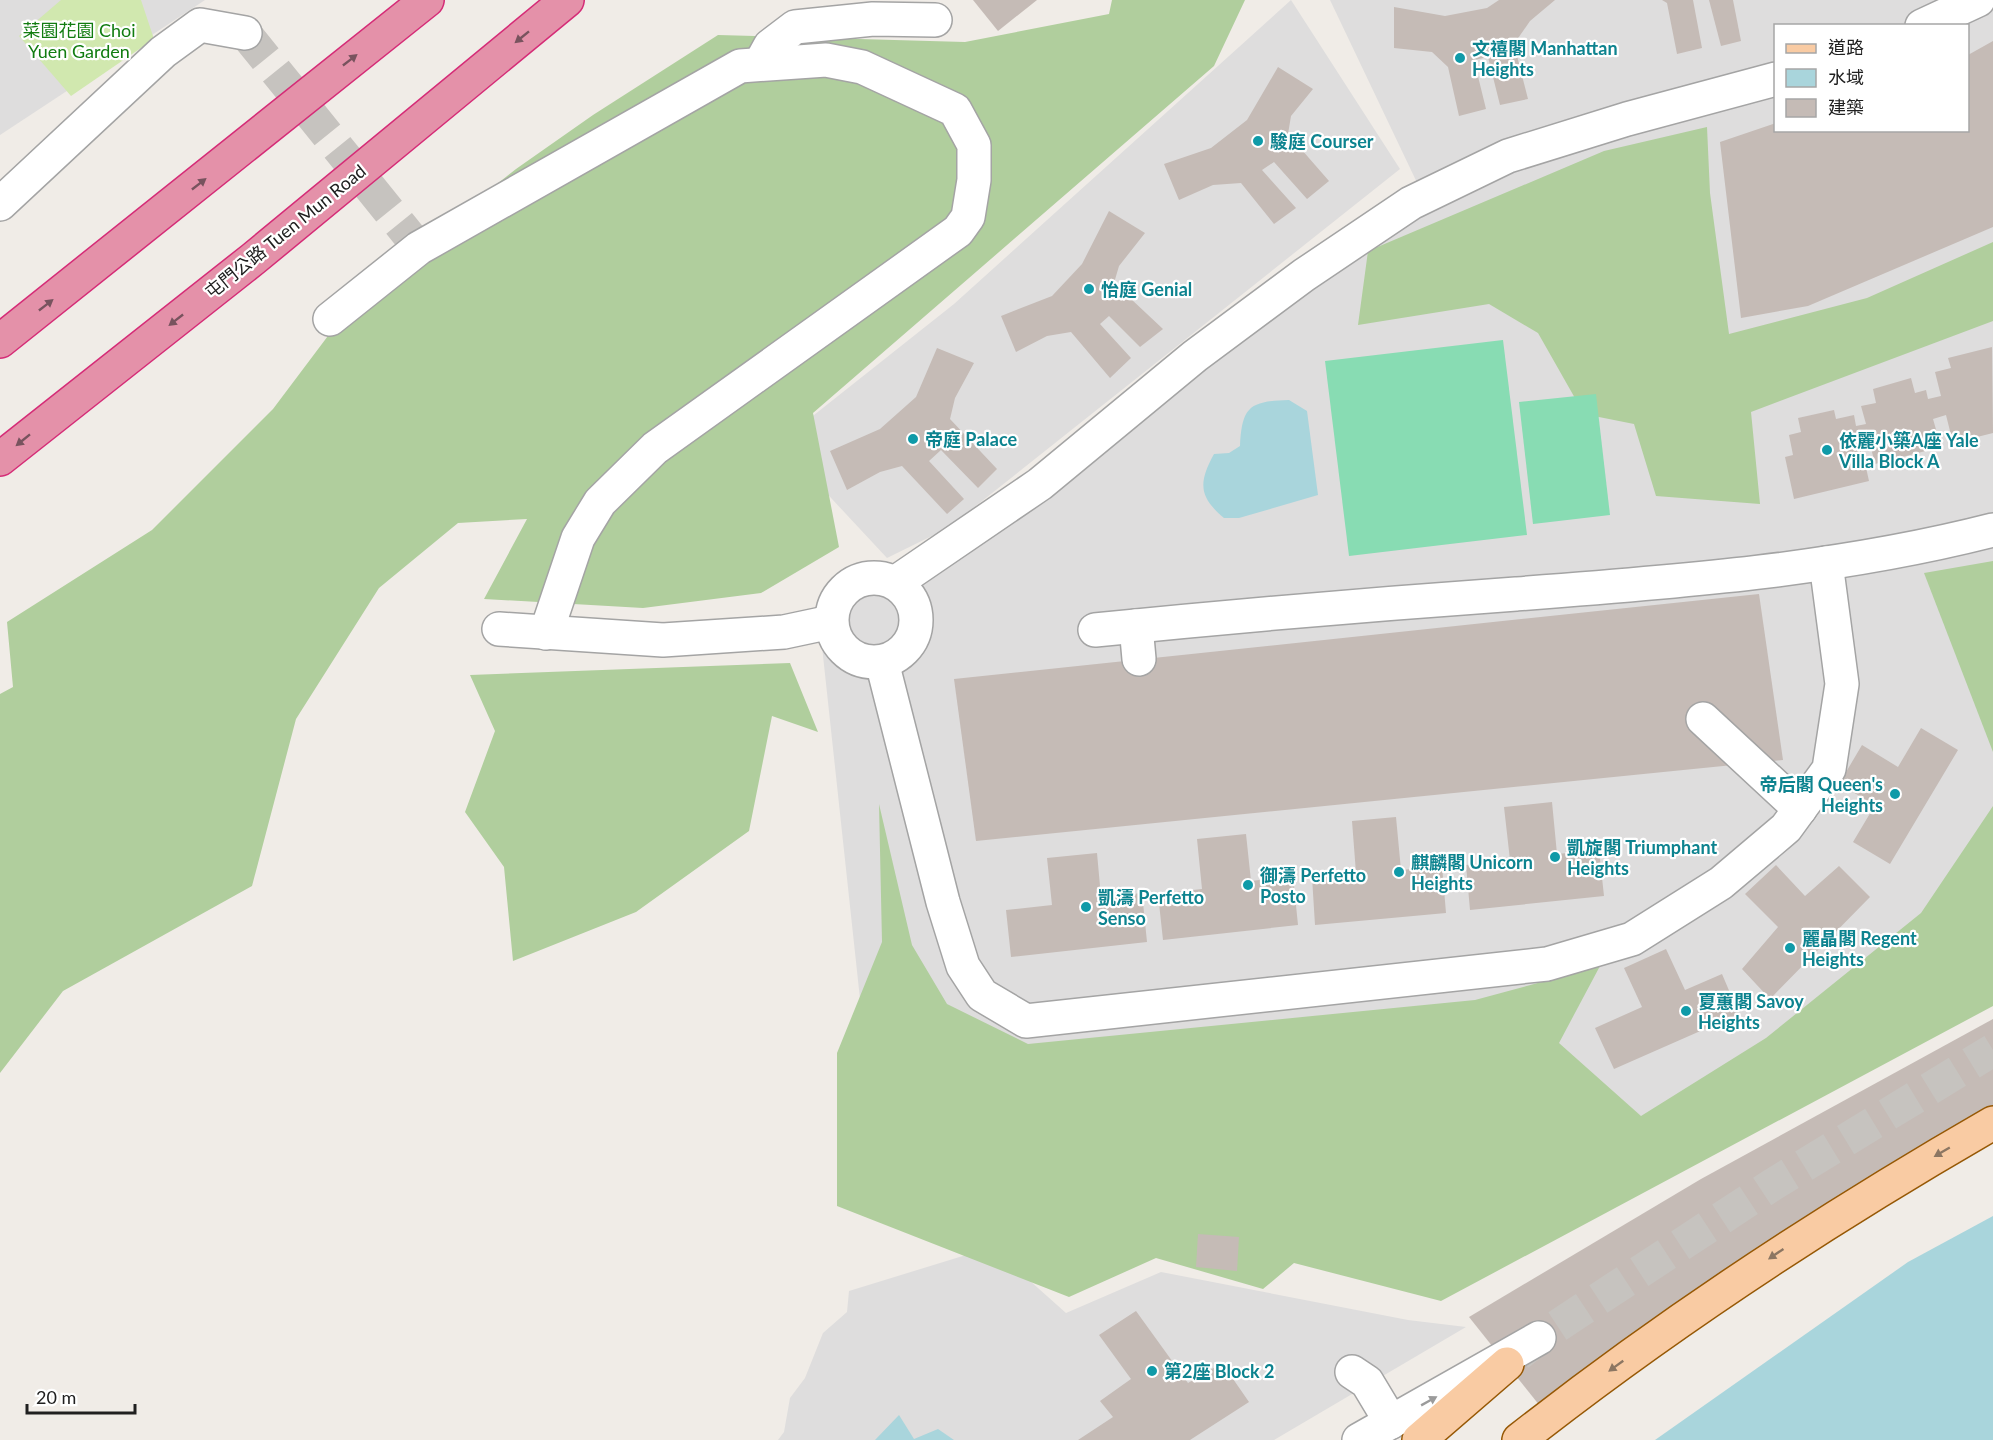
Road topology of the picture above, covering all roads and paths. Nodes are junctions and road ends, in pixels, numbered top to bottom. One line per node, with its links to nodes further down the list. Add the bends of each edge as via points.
1 (427, 0): 11 (highway, one-way to 1)
2 (567, 0): 12 (highway, 屯門公路 Tuen Mun Road, one-way to 12, via 253,259)
3 (1978, 0): 5 (lane)
4 (935, 20): 7 (lane, via 873,20 795,27 770,46)
5 (1926, 24)
6 (245, 33): 9 (lane, via 200,26 172,45)
7 (760, 64): 10 (lane, via 740,66 419,248); 20 (lane, via 826,60 862,67 955,110 974,144 968,217 958,231 655,448 600,502 578,538)
8 (1774, 80): 15 (lane, via 1508,156 1411,203 1304,275 1195,356 1040,484)
9 (0, 204)
10 (330, 319)
11 (0, 341)
12 (0, 459)
13 (1993, 530): 14 (lane)
14 (1826, 563): 17 (lane, via 1742,575); 24 (lane, via 1842,684 1829,769)
15 (895, 583): 16 (lane, via 870,578 846,588 836,603); 22 (lane, via 913,602 917,626 905,650)
16 (831, 622): 20 (lane, via 784,632 663,640); 22 (lane, via 839,642 854,658)
17 (1136, 626): 19 (lane); 21 (lane)
18 (499, 629): 20 (lane)
19 (1095, 630)
20 (546, 633)
21 (1139, 659)
22 (882, 662): 24 (lane, via 963,966 982,995 1026,1021 1547,964 1632,939 1721,883 1786,828)
23 (1702, 719): 24 (lane)
24 (1800, 809)
25 (1993, 1123): 32 (main road, one-way to 32, via 1789,1246 1677,1321)
26 (1539, 1338): 29 (lane, one-way to 26)
27 (1507, 1364): 31 (main road)
28 (1352, 1372): 29 (lane, via 1367,1382)
29 (1391, 1422): 30 (lane)
30 (1359, 1440)
31 (1419, 1440)
32 (1519, 1440)

